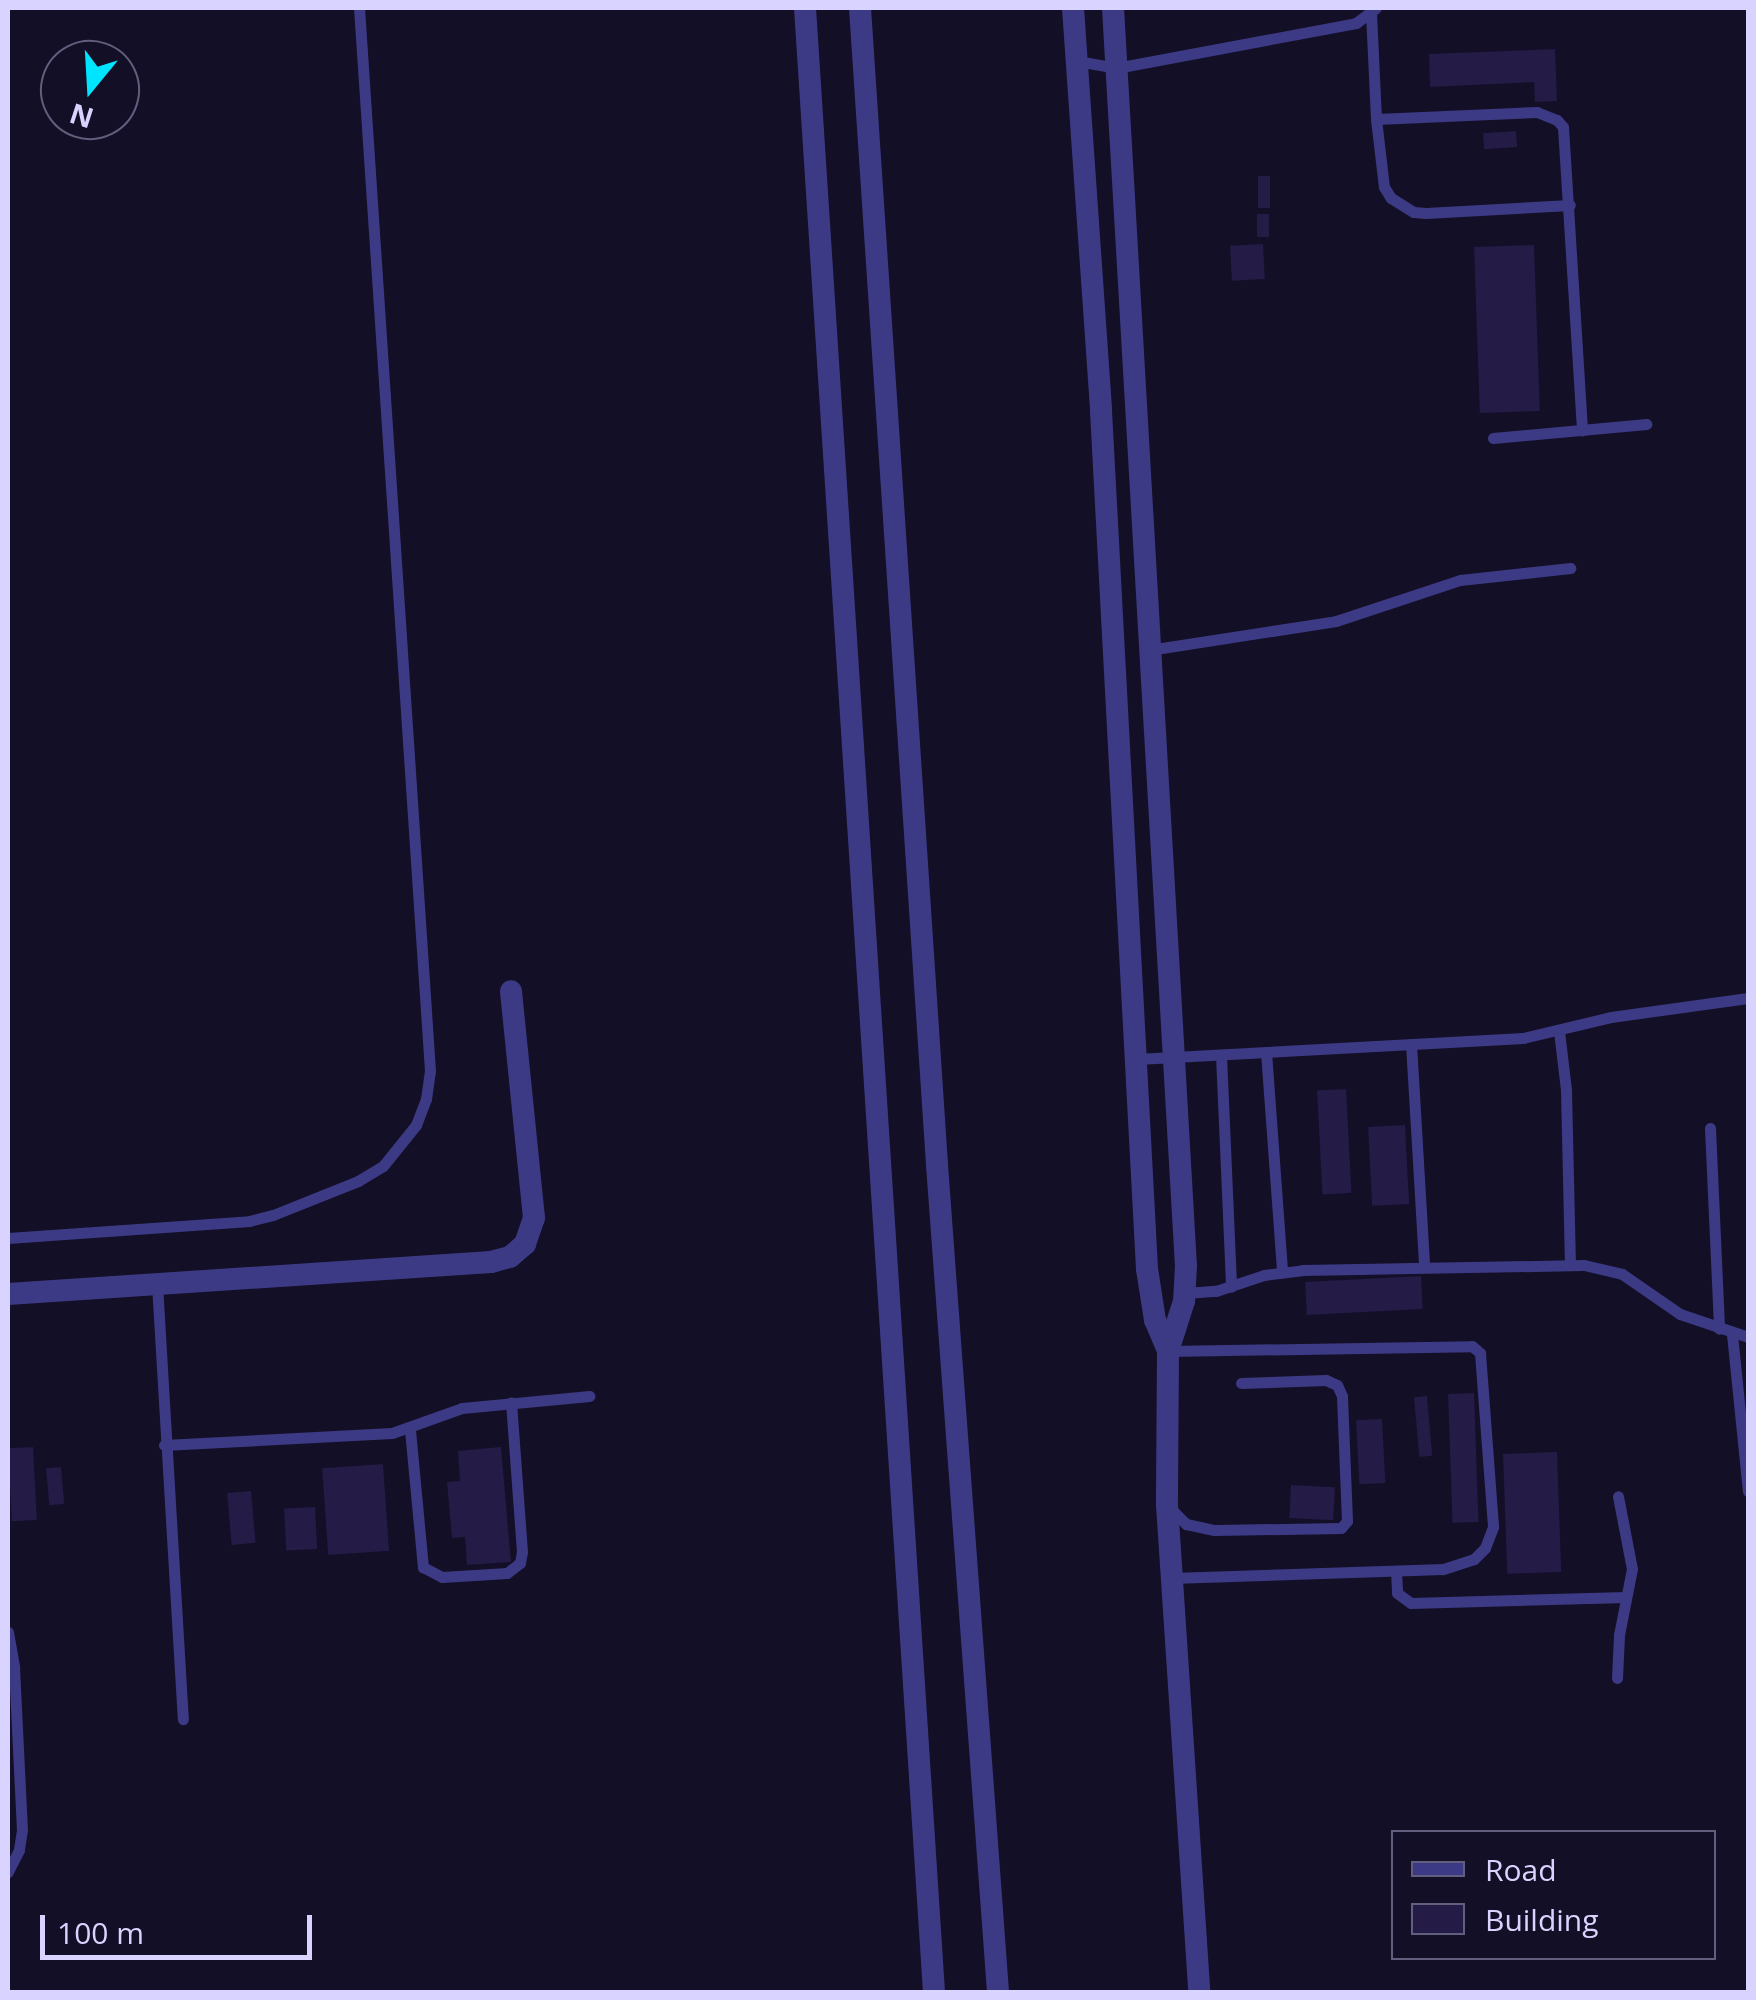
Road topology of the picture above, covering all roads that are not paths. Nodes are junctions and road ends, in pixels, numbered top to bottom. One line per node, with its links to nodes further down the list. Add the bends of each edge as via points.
1 (359, 8): 25 (lane, via 430,1071 426,1099 416,1126 383,1166 272,1216)
2 (805, 8): 51 (street)
3 (860, 8): 52 (street)
4 (1073, 8): 7 (street)
5 (1113, 8): 8 (street)
6 (1373, 10): 8 (lane, via 1356,23); 9 (lane)
7 (1076, 61): 8 (lane); 23 (street)
8 (1116, 68): 15 (street)
9 (1376, 119): 10 (lane, via 1384,186 1401,206 1426,213); 10 (lane, via 1548,114 1564,127)
10 (1570, 205): 12 (lane)
11 (1646, 424): 12 (lane)
12 (1582, 430): 13 (lane)
13 (1494, 438)
14 (1570, 568): 15 (lane, via 1460,580 1346,619)
15 (1148, 650): 22 (street)
16 (511, 991): 29 (street, via 534,1218 518,1251 491,1262)
17 (1748, 998): 18 (lane)
18 (1559, 1031): 19 (lane); 26 (lane)
19 (1411, 1044): 20 (lane); 27 (lane)
20 (1266, 1052): 21 (lane); 28 (lane)
21 (1221, 1054): 22 (lane); 30 (lane)
22 (1174, 1057): 23 (lane); 31 (street)
23 (1137, 1060): 35 (street, via 1148,1286)
24 (1710, 1128): 33 (lane)
25 (8, 1238)
26 (1570, 1264): 27 (lane); 33 (lane, via 1622,1274 1669,1308)
27 (1424, 1265): 28 (lane)
28 (1282, 1272): 30 (lane)
29 (157, 1284): 32 (street); 40 (lane)
30 (1231, 1287): 31 (lane)
31 (1185, 1292): 35 (street)
32 (8, 1294)
33 (1726, 1332): 34 (lane); 41 (lane)
34 (1748, 1337)
35 (1168, 1351): 43 (street); 44 (lane, via 1477,1348 1491,1536 1460,1565)
36 (1241, 1383): 43 (lane, via 1326,1380 1336,1386 1342,1396 1348,1521 1341,1528 1214,1530 1186,1524)
37 (589, 1396): 38 (lane)
38 (511, 1402): 39 (lane, via 462,1408); 39 (lane, via 522,1552 507,1573 442,1577 423,1567)
39 (410, 1430): 40 (lane)
40 (164, 1445): 49 (lane)
41 (1748, 1491)
42 (1618, 1496): 46 (lane, via 1632,1559)
43 (1167, 1505): 45 (street)
44 (1396, 1570): 45 (lane); 46 (lane, via 1396,1593 1411,1603)
45 (1171, 1578): 53 (street)
46 (1626, 1596): 48 (lane)
47 (8, 1632): 50 (lane, via 22,1830)
48 (1617, 1678)
49 (183, 1718)
50 (8, 1872)
51 (934, 1992)
52 (998, 1992)
53 (1199, 1992)

